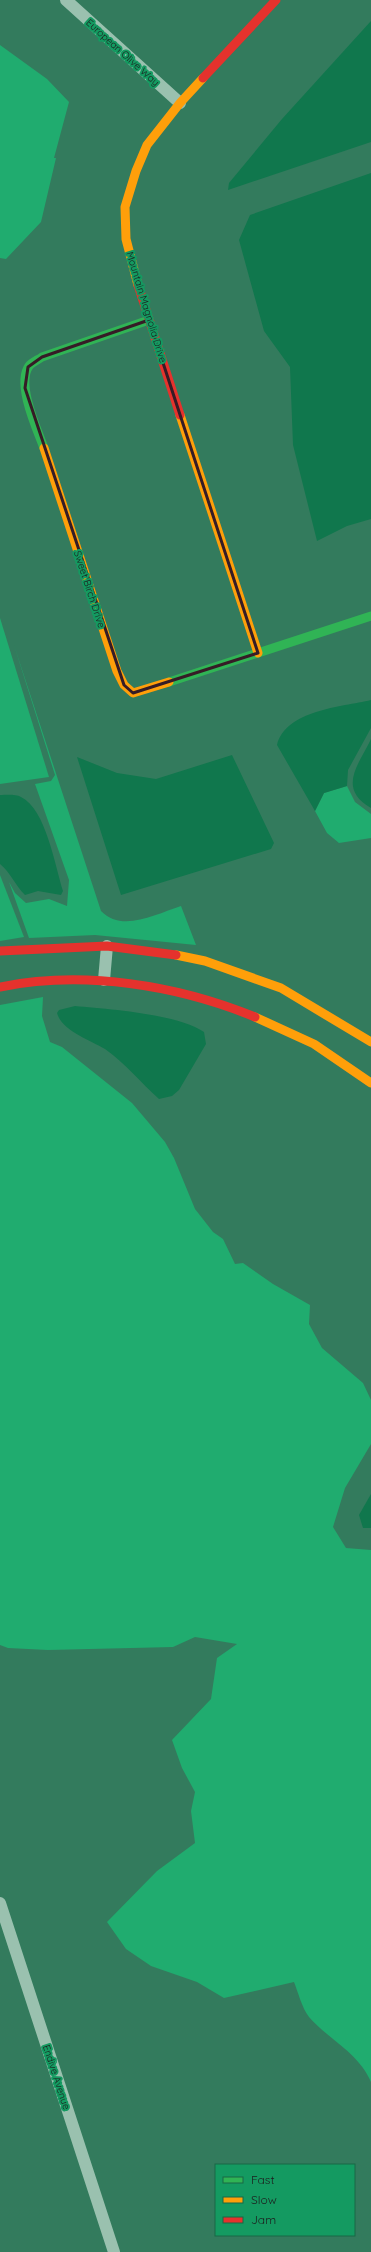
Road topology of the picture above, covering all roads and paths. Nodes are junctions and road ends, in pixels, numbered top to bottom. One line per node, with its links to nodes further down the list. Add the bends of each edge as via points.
1 (66, 0): 3 (street, European Olive Way)
2 (276, 0): 3 (street, Mountain Magnolia Drive)
3 (180, 103): 4 (street, Mountain Magnolia Drive, via 147,145 136,171 126,207 126,239)
4 (150, 320): 6 (street, Mountain Magnolia Drive); 6 (street, Sweet Birch Drive, via 42,356 28,367 24,388 34,419 117,671 124,685 133,693)
5 (371, 616): 6 (street, Sweet Birch Drive)
6 (258, 653)
7 (107, 946): 8 (street); 9 (street); 11 (street, via 148,950 205,961 281,988)
8 (0, 951)
9 (104, 980): 10 (street, via 22,982); 12 (street, via 142,984 195,995 233,1007 307,1040)
10 (0, 987)
11 (371, 1042)
12 (371, 1083)
13 (0, 1903): 14 (street, Endive Avenue)
14 (114, 2252)

